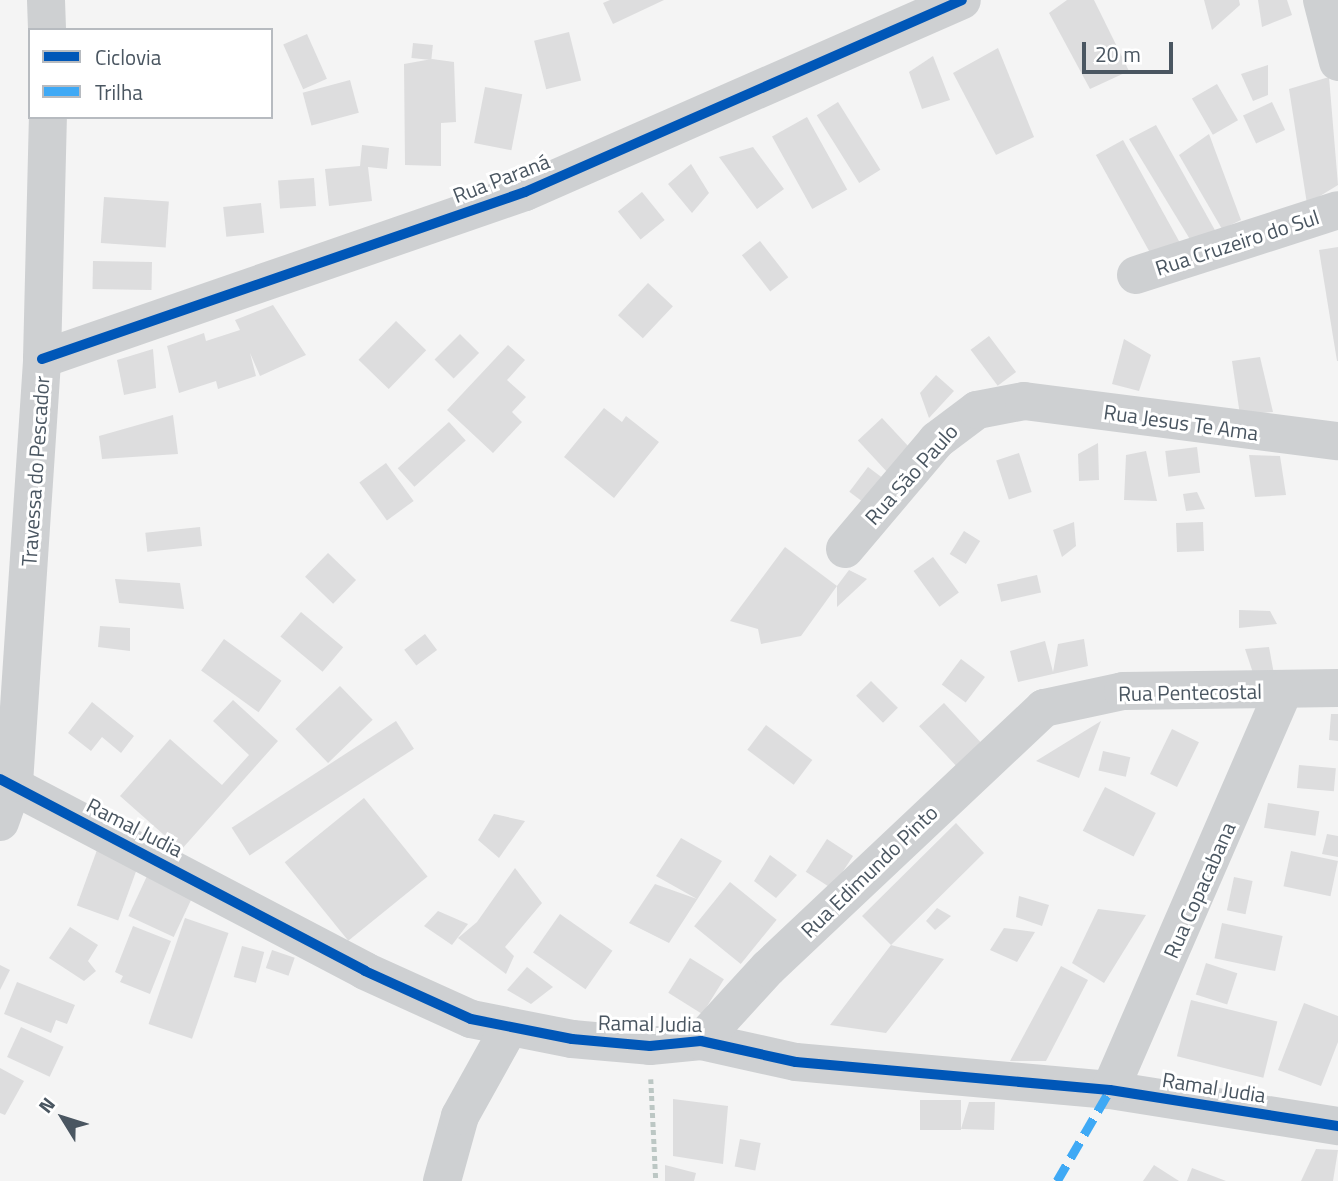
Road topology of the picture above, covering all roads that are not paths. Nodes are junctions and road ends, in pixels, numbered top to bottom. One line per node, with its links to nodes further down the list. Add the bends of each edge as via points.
1 (46, 0): 4 (street)
2 (962, 0): 9 (street, Rua Paraná, via 525,192)
3 (1322, 0): 5 (street)
4 (47, 28)
5 (1338, 62)
6 (48, 119): 9 (street, Travessa do Pescador)
7 (1338, 210): 8 (street, Rua Cruzeiro do Sul)
8 (1136, 275)
9 (42, 359): 16 (street, Travessa do Pescador)
10 (1024, 401): 11 (street, Rua Jesus Te Ama); 12 (street, Rua São Paulo, via 977,410 956,422)
11 (1338, 441)
12 (845, 549)
13 (1338, 688): 14 (street, Rua Pentecostal)
14 (1284, 690): 15 (street, Rua Pentecostal, via 1123,691); 20 (street, Rua Copacabana)
15 (1044, 708): 19 (street, Rua Edimundo Pinto, via 768,968)
16 (7, 781): 17 (street, Travessa do Pescador); 18 (street, Ramal Judia, via 365,971 471,1019)
17 (0, 822)
18 (509, 1028): 19 (street, Ramal Judia, via 650,1046); 22 (street, via 460,1116)
19 (701, 1041): 20 (street, Ramal Judia, via 796,1062)
20 (1110, 1090): 21 (street, Ramal Judia)
21 (1338, 1126)
22 (442, 1181)

